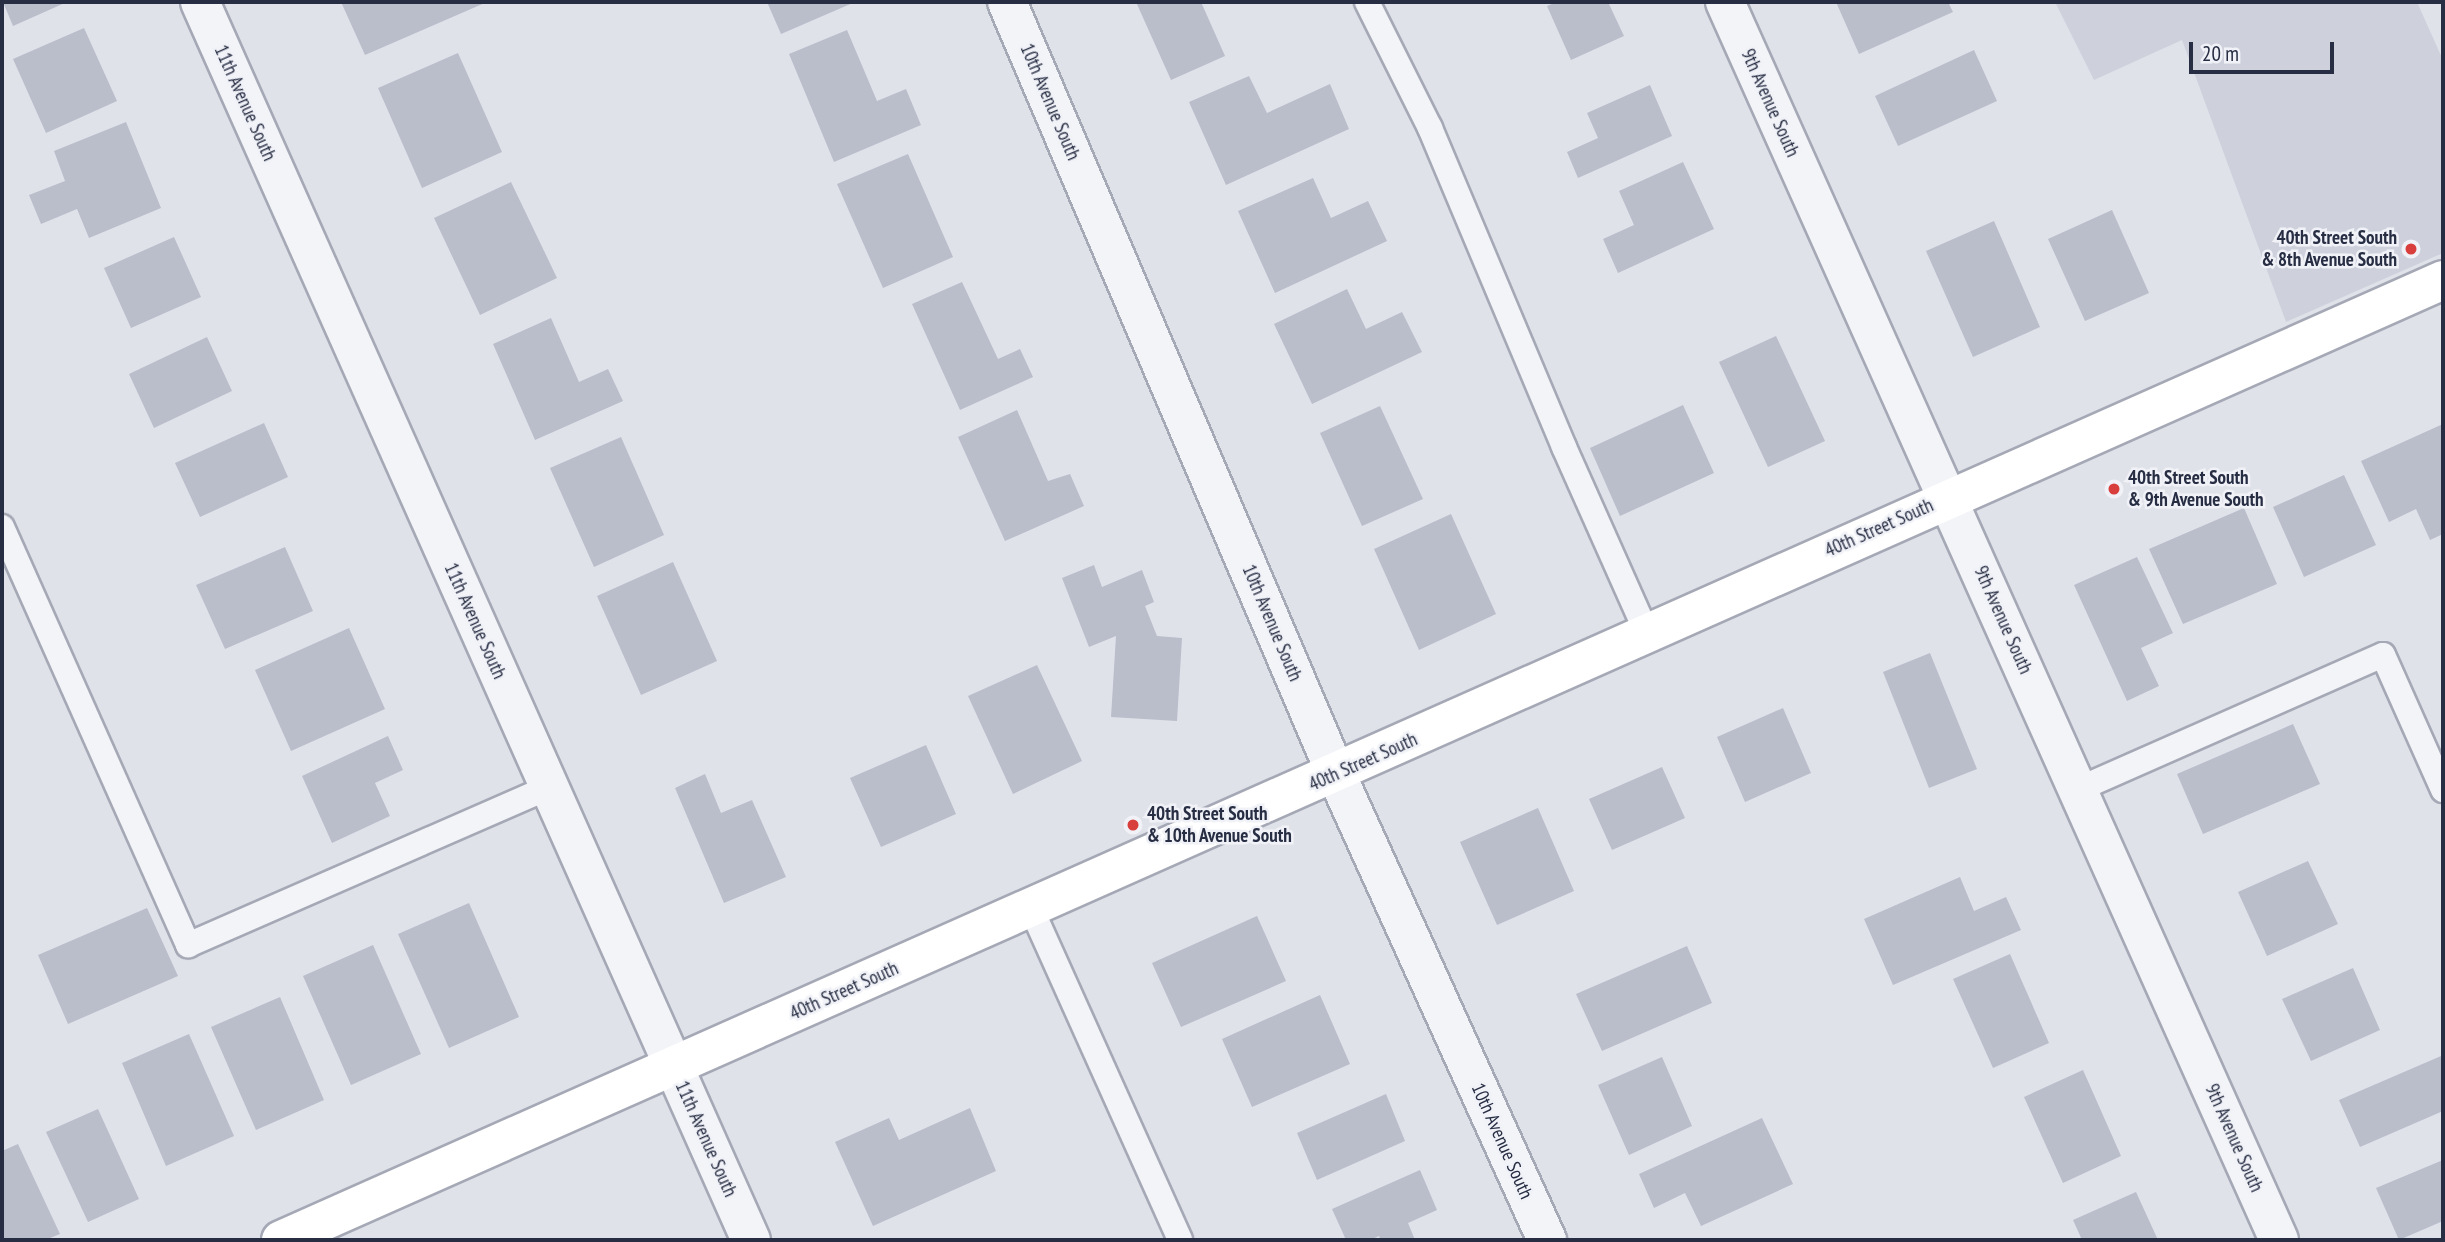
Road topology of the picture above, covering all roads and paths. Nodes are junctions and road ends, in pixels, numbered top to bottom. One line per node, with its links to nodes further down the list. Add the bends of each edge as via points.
1 (200, 2): 10 (street, 11th Avenue South)
2 (1007, 2): 9 (street, 10th Avenue South)
3 (1367, 2): 8 (lane, via 1430,128)
4 (1725, 2): 6 (street, 9th Avenue South)
5 (2443, 280): 6 (street, 40th Street South)
6 (1948, 497): 8 (street, 40th Street South); 11 (street, 9th Avenue South)
7 (2, 527): 10 (lane, via 187,944)
8 (1647, 633): 9 (street, 40th Street South)
9 (1336, 774): 13 (street, 40th Street South); 18 (street, 10th Avenue South)
10 (549, 787): 14 (street, 11th Avenue South)
11 (2079, 789): 12 (lane, via 2383,655); 19 (street, 9th Avenue South)
12 (2443, 790)
13 (1031, 908): 14 (street, 40th Street South); 17 (lane)
14 (673, 1066): 15 (street, 40th Street South); 16 (street, 11th Avenue South)
15 (281, 1240)
16 (751, 1240)
17 (1180, 1240)
18 (1547, 1240)
19 (2279, 1240)

